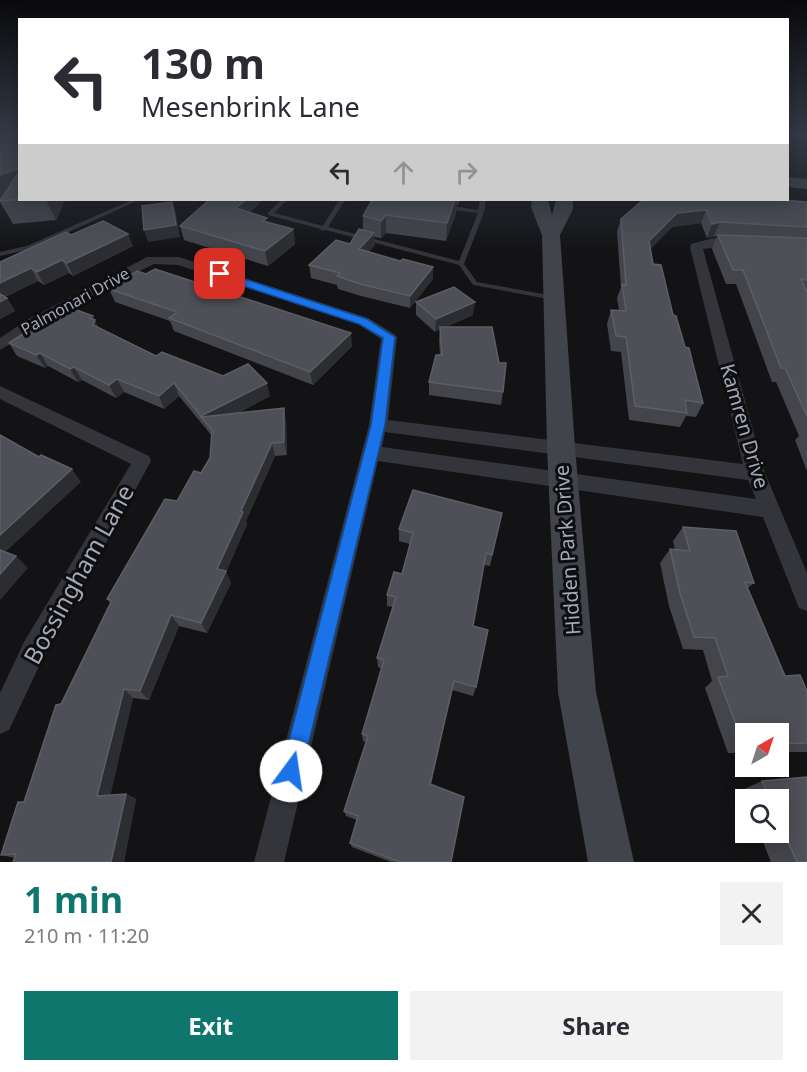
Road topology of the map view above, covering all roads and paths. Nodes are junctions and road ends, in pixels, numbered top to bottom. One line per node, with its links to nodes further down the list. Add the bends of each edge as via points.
1 (789, 182): 2 (street)
2 (807, 184)
3 (134, 201): 16 (lane, via 29,248)
4 (283, 201): 13 (lane, via 270,214)
5 (341, 201): 13 (lane)
6 (459, 201): 11 (lane)
7 (483, 201): 12 (lane)
8 (540, 201): 14 (street, Hidden Park Drive)
9 (564, 201): 14 (street, Hidden Park Drive)
10 (439, 206): 11 (lane)
11 (457, 209): 12 (lane)
12 (481, 212): 17 (lane)
13 (323, 230): 17 (lane)
14 (551, 235): 18 (street, Hidden Park Drive)
15 (749, 243): 24 (street, Kamren Drive, via 714,242 696,247)
16 (0, 254)
17 (461, 264): 18 (lane, via 475,284)
18 (554, 297): 22 (street, Hidden Park Drive)
19 (0, 345): 21 (street, Palmonari Drive, via 32,323 152,260 179,261 363,321 389,337)
20 (0, 392): 28 (street, Bossingham Lane, via 142,461 33,651)
21 (378, 425): 22 (street); 23 (street)
22 (561, 447): 24 (street); 25 (street, Hidden Park Drive)
23 (371, 453): 25 (street); 29 (street)
24 (755, 473): 26 (street, Kamren Drive)
25 (563, 479): 26 (street); 30 (street, Hidden Park Drive, via 576,692)
26 (770, 509): 27 (street, Kamren Drive)
27 (807, 600)
28 (0, 721)
29 (269, 862)
30 (611, 862)

